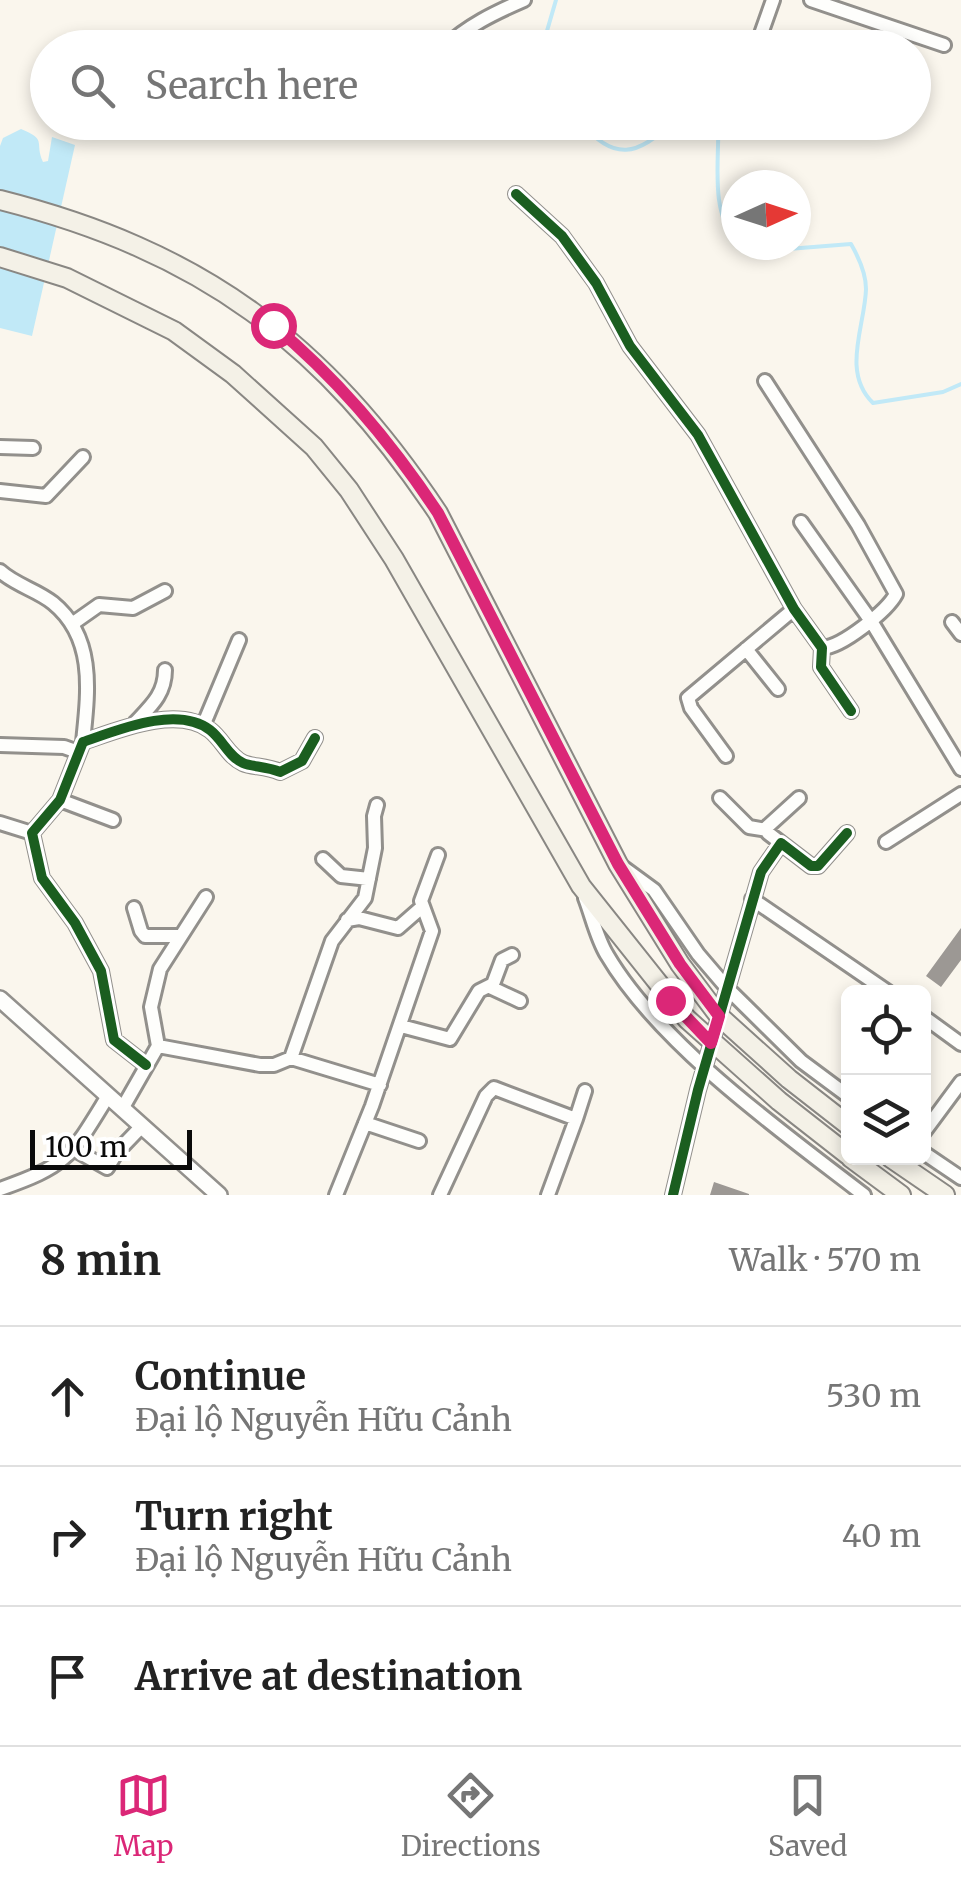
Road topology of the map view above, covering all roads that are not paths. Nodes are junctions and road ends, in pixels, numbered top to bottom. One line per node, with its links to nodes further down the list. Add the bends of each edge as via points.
1 (524, 0): 4 (street)
2 (773, 0): 5 (street)
3 (811, 0): 6 (street)
4 (469, 30)
5 (762, 30)
6 (900, 30)
7 (931, 41): 8 (street)
8 (944, 45)
9 (516, 194): 20 (street, via 562,236 596,282 630,346 698,435)
10 (0, 200): 52 (main road, via 146,248 273,325 340,386 438,513)
11 (0, 257): 54 (main road, via 67,278 174,331 234,374 314,447 394,559)
12 (765, 381): 21 (street, via 894,588 896,598)
13 (0, 447): 14 (street)
14 (33, 448)
15 (83, 457): 16 (street, via 46,496)
16 (0, 491)
17 (801, 522): 21 (street)
18 (0, 570): 23 (street, via 55,604)
19 (165, 591): 23 (street, via 134,608 99,605)
20 (794, 609): 26 (street); 27 (street)
21 (870, 621): 27 (street); 37 (street)
22 (952, 622): 24 (street)
23 (72, 624): 35 (street, via 86,659)
24 (961, 634)
25 (239, 640): 32 (street)
26 (746, 648): 29 (street); 36 (street, via 688,698)
27 (822, 648): 30 (street, via 821,667)
28 (165, 670): 31 (street, via 158,699)
29 (778, 690)
30 (851, 711)
31 (133, 725): 32 (street, via 164,720); 35 (street)
32 (203, 726): 33 (street, via 246,765 280,772 302,761)
33 (315, 738)
34 (0, 745): 35 (street)
35 (81, 747): 41 (street)
36 (726, 756)
37 (961, 769)
38 (961, 794): 48 (street)
39 (720, 798): 45 (street, via 749,826)
40 (799, 798): 45 (street)
41 (60, 800): 43 (street); 46 (street)
42 (377, 805): 53 (street)
43 (113, 820)
44 (0, 823): 46 (street)
45 (767, 830): 49 (street)
46 (32, 833): 74 (street, via 42,878 76,923 100,971 114,1040)
47 (847, 833): 49 (street, via 814,866)
48 (886, 842)
49 (781, 843): 56 (street, via 760,872)
50 (438, 856): 57 (street)
51 (323, 860): 53 (street, via 342,876)
52 (618, 864): 64 (street, via 654,890); 67 (main road)
53 (369, 879): 59 (street, via 362,903)
54 (581, 886): 70 (main road, via 652,980); 75 (street, via 606,954)
55 (206, 897): 60 (street)
56 (752, 899): 62 (street); 64 (street)
57 (422, 907): 59 (street, via 398,928); 69 (street, via 432,931)
58 (134, 908): 60 (street, via 145,936)
59 (347, 920): 73 (street, via 332,941)
60 (179, 936): 72 (street, via 152,1000)
61 (512, 955): 63 (street, via 502,960)
62 (878, 985)
63 (490, 986): 66 (street); 69 (street, via 479,992 450,1039)
64 (727, 988): 67 (street); 79 (street)
65 (0, 1000): 80 (street)
66 (520, 1001)
67 (719, 1016): 70 (street); 83 (main road)
68 (931, 1022): 71 (street)
69 (401, 1026): 77 (street)
70 (711, 1043): 75 (street); 88 (main road)
71 (961, 1044)
72 (158, 1046): 73 (street, via 260,1064); 74 (street)
73 (291, 1058): 77 (street)
74 (146, 1065): 81 (street)
75 (705, 1067): 99 (street); 100 (street)
76 (961, 1082): 85 (street)
77 (380, 1084): 84 (street)
78 (586, 1091): 82 (street)
79 (841, 1091)
80 (108, 1096): 81 (street); 89 (street)
81 (122, 1108): 86 (street)
82 (576, 1119): 97 (street, via 489,1090); 98 (street)
83 (841, 1120)
84 (366, 1122): 87 (street); 96 (street)
85 (931, 1123)
86 (142, 1126): 89 (street, via 107,1168); 95 (street)
87 (420, 1141)
88 (841, 1149)
89 (75, 1150): 94 (street, via 55,1167)
90 (931, 1158): 93 (street)
91 (862, 1165): 101 (main road)
92 (900, 1165): 102 (main road)
93 (961, 1178)
94 (0, 1189)
95 (219, 1195)
96 (336, 1195)
97 (440, 1195)
98 (548, 1195)
99 (673, 1195)
100 (864, 1195)
101 (901, 1195)
102 (945, 1195)

